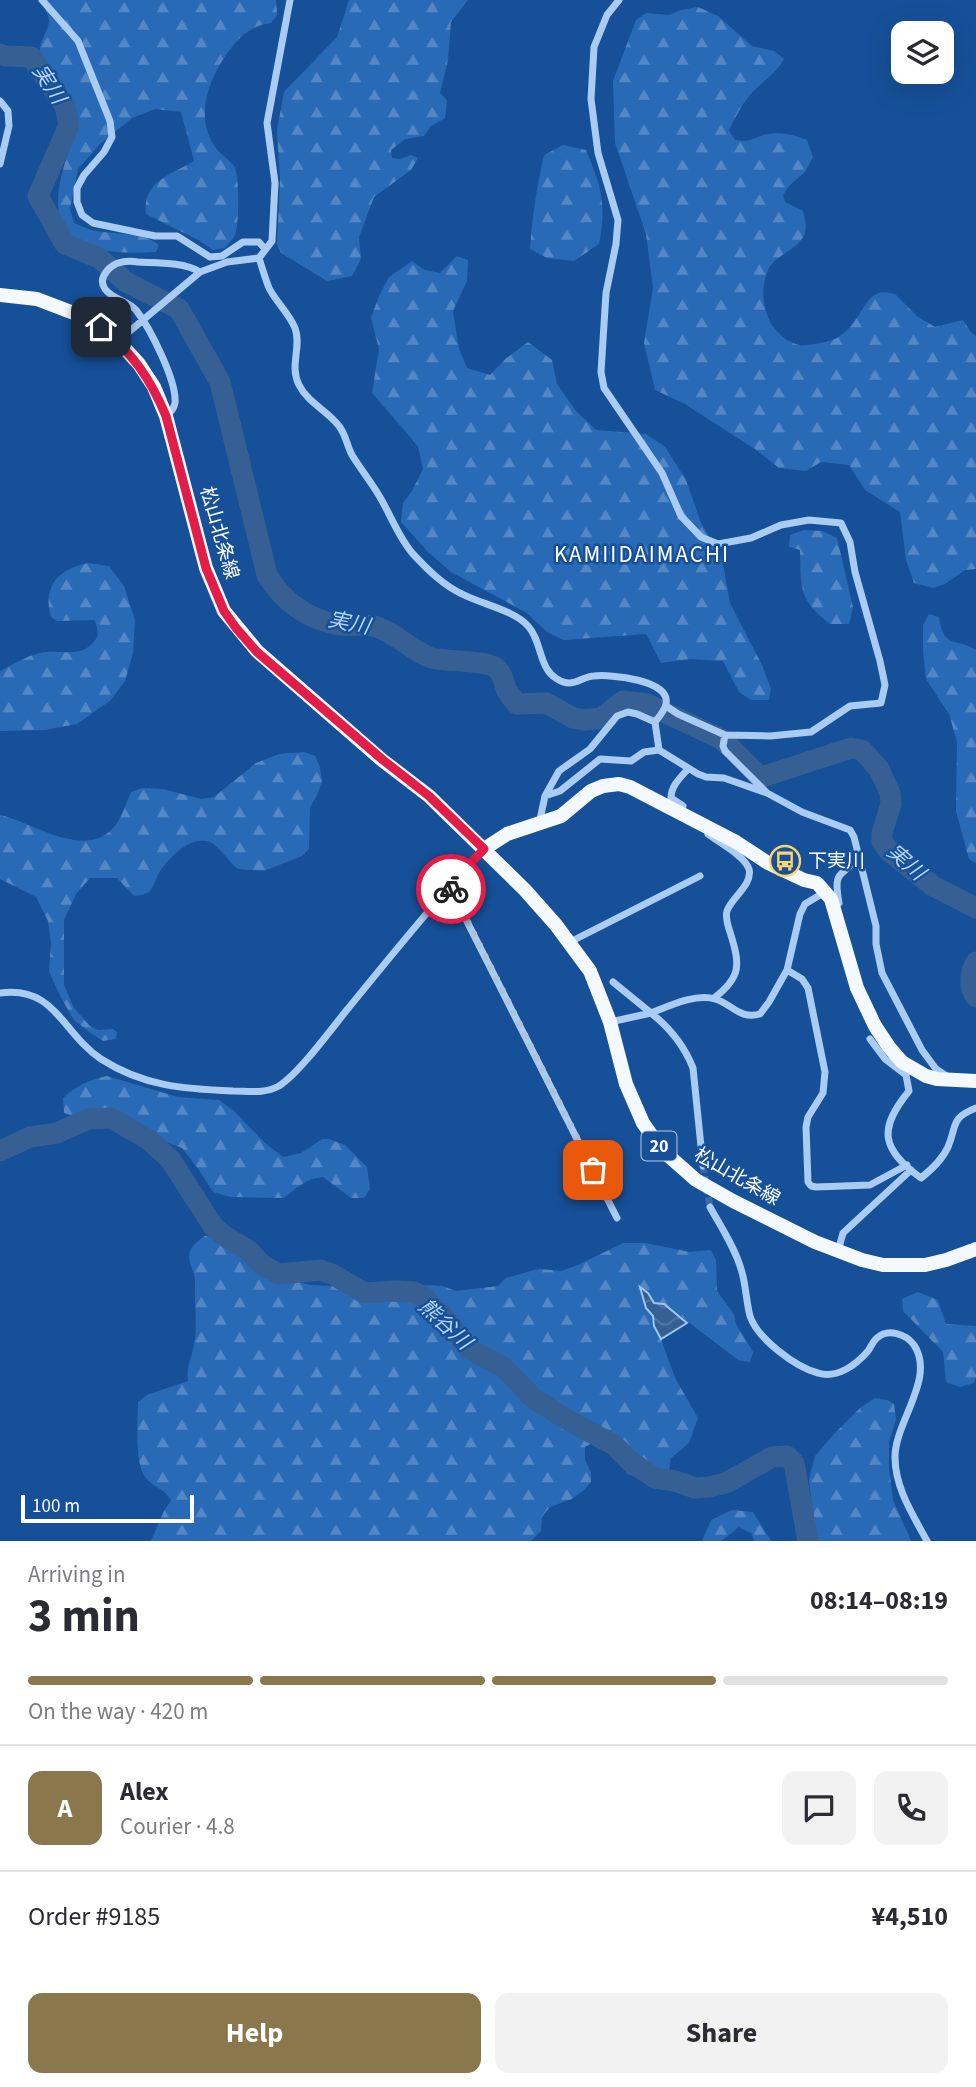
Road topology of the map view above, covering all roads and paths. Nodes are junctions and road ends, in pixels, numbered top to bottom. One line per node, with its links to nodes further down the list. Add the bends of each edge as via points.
1 (42, 0): 6 (street, via 78,41 110,121 112,137 77,188 82,215 93,223 177,236 209,257 222,256 243,242 259,242)
2 (290, 0): 6 (street, via 267,123 275,183 272,241)
3 (619, 0): 14 (street, via 607,15 594,47 591,99 598,153 618,220 606,293 604,388 662,473 681,516 701,537 718,544 809,520 841,523 850,542 885,685 881,703 850,706 811,732)
4 (0, 101): 5 (street, via 8,111 9,126)
5 (0, 164)
6 (265, 249): 7 (street)
7 (259, 258): 8 (street); 12 (street, via 269,287 294,327 294,369 300,386 342,429 351,454 411,552 442,583 518,617 530,627 547,670 561,681 592,676 632,678 651,684 664,695)
8 (200, 272): 10 (street); 11 (street, via 136,261 122,262 104,274 104,287 134,308 163,360 175,404)
9 (0, 295): 10 (main road, 松山北条線 / 20, via 61,307)
10 (118, 341): 11 (main road, 松山北条線 / 20, via 154,387)
11 (166, 416): 22 (main road, 松山北条線 / 20, via 206,568 236,628 257,652 429,796)
12 (665, 708): 13 (street); 14 (street)
13 (656, 720): 15 (street); 18 (street, via 628,712 617,716 590,749 559,771)
14 (724, 740): 17 (street, via 726,751)
15 (659, 750): 16 (street); 18 (street, via 644,752 631,761 600,759 560,791)
16 (688, 769): 17 (street); 19 (street, via 671,793 683,806)
17 (767, 793): 23 (street, via 850,830)
18 (545, 796): 21 (street)
19 (678, 811): 20 (main road); 21 (main road, via 619,784 591,791 561,816)
20 (698, 822): 26 (main road, via 768,863 817,883); 32 (street, via 745,861 749,870 727,910 738,968 726,989)
21 (539, 824): 22 (main road, via 507,834)
22 (484, 849): 25 (street); 28 (main road, 松山北条線 / 20)
23 (857, 853): 27 (street, via 837,876 839,904); 37 (street, via 876,926 882,973 922,1050 936,1069)
24 (700, 876): 28 (street)
25 (449, 886): 31 (street, via 293,1074 266,1092 200,1090 139,1079 83,1045 46,1002 23,993); 43 (street)
26 (825, 892): 27 (main road); 29 (street, via 805,904 800,914)
27 (835, 913): 36 (main road, via 857,988 874,1026)
28 (570, 942): 34 (main road, 松山北条線 / 20, via 590,971)
29 (787, 970): 32 (street, via 760,1014 745,1016); 41 (street, via 808,988 825,1072 823,1093 806,1127 808,1182 817,1187 870,1185)
30 (613, 982): 33 (street)
31 (0, 993)
32 (714, 998): 33 (street, via 685,1000)
33 (651, 1013): 34 (street); 40 (street, via 677,1038 694,1068)
34 (610, 1022): 45 (main road, 松山北条線 / 20, via 626,1084 643,1123 662,1150 696,1180)
35 (870, 1039): 36 (street, via 885,1059)
36 (900, 1065): 37 (main road, via 926,1076); 41 (street, via 909,1091 887,1126 890,1149)
37 (953, 1080): 38 (main road)
38 (976, 1081)
39 (976, 1108): 41 (street, via 955,1121 948,1148 935,1167 921,1178)
40 (703, 1166)
41 (909, 1168): 45 (street, via 843,1233)
42 (710, 1207): 46 (street, via 741,1268 750,1316 758,1333 775,1348 818,1374 829,1374 856,1364 886,1333 907,1337 914,1345 921,1375 898,1440 896,1473)
43 (618, 1217)
44 (976, 1249): 45 (main road, 松山北条線 / 20, via 925,1265 883,1265)
45 (838, 1252)
46 (927, 1541)

